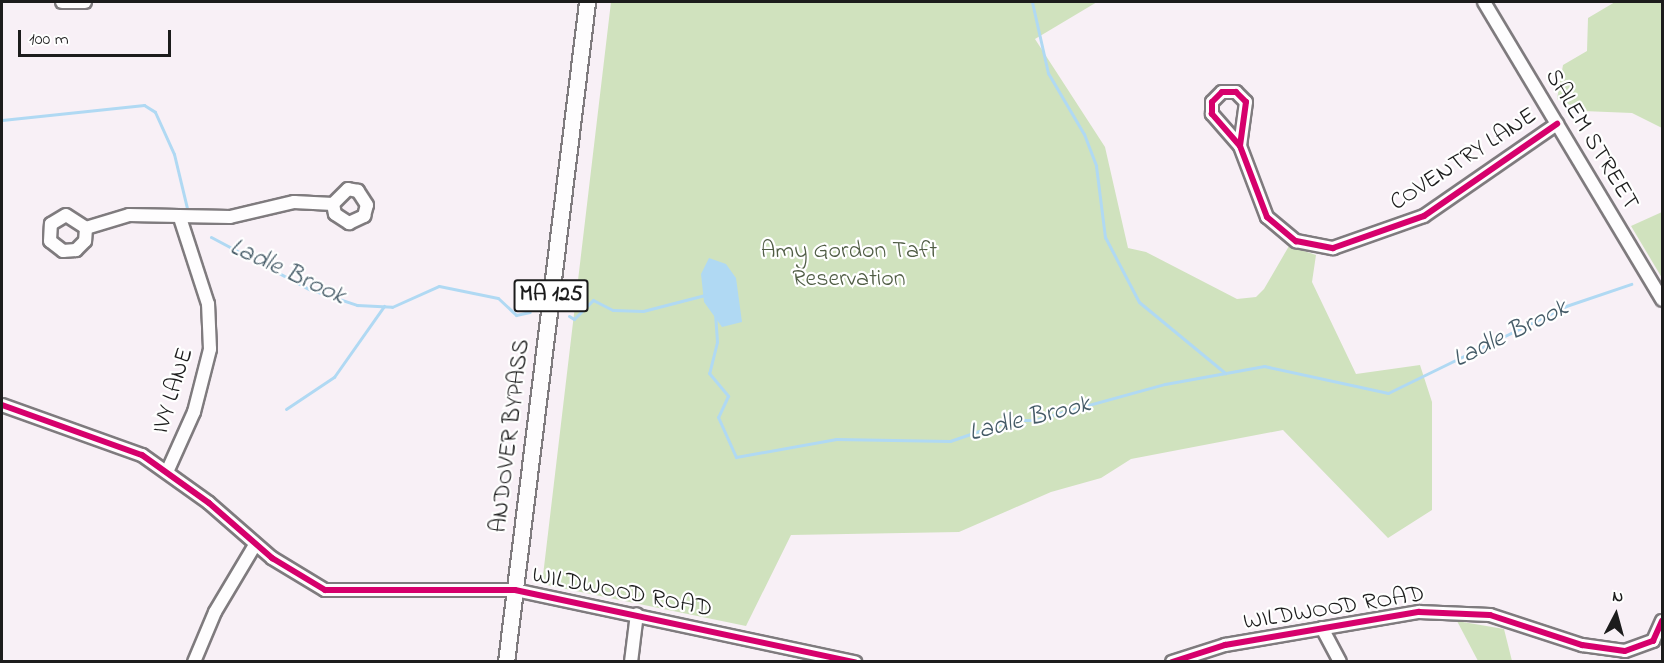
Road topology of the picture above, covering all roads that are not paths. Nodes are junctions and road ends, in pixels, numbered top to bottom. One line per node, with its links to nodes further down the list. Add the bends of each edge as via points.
1 (62, 2): 2 (street)
2 (85, 2)
3 (587, 2): 14 (main road, ANDOVER BYPASS / MA 125)
4 (1484, 2): 5 (street, SALEM STREET)
5 (1557, 124): 6 (street, COVENTRY LANE, via 1425,216 1333,248 1303,244 1272,223 1259,204); 10 (street, SALEM STREET)
6 (1240, 146)
7 (333, 204): 8 (street, via 284,202 230,217)
8 (180, 218): 9 (street, via 129,215); 12 (street, IVY LANE, via 208,304 210,349 194,412)
9 (86, 228)
10 (1662, 300)
11 (2, 405): 12 (street, WILDWOOD ROAD, via 125,448)
12 (167, 472): 13 (street, WILDWOOD ROAD)
13 (255, 545): 14 (street, WILDWOOD ROAD, via 314,587 340,594); 19 (street, via 215,612)
14 (515, 590): 15 (street, WILDWOOD ROAD); 20 (main road, ANDOVER BYPASS / MA 125)
15 (637, 614): 18 (street, WILDWOOD ROAD); 21 (street)
16 (1662, 621): 17 (street, WILDWOOD ROAD, via 1653,641 1625,651 1455,610)
17 (1322, 628): 23 (street, WILDWOOD ROAD, via 1225,645); 24 (street)
18 (828, 657): 22 (street, WILDWOOD ROAD)
19 (195, 662)
20 (506, 662)
21 (631, 662)
22 (855, 662)
23 (1173, 662)
24 (1340, 662)

